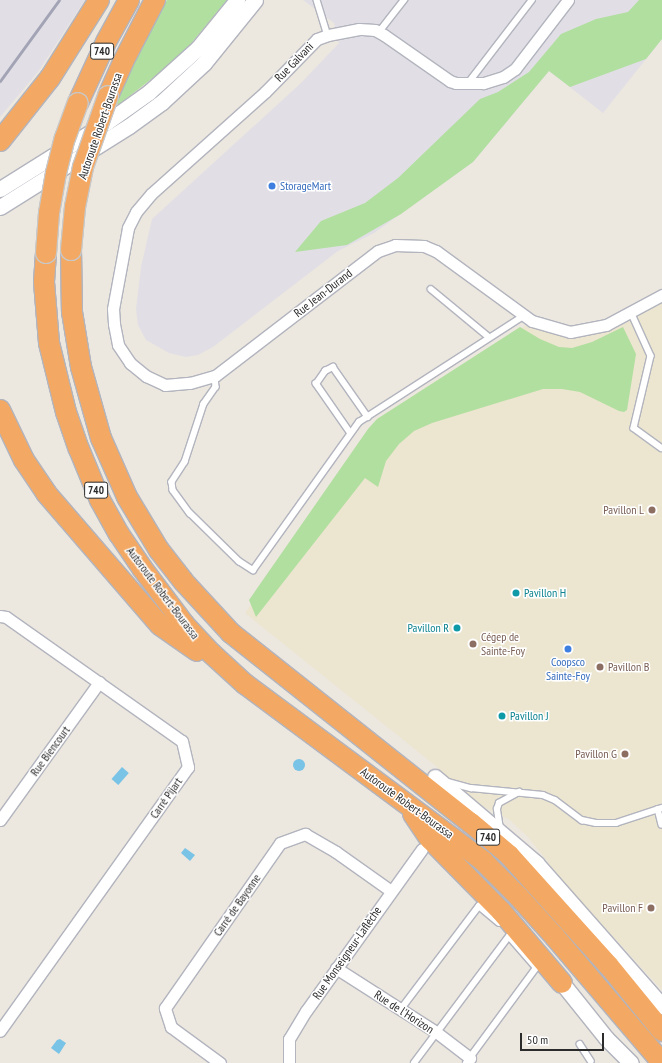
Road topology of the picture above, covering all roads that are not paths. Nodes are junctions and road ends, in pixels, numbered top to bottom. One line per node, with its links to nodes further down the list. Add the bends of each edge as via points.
1 (99, 0): 13 (highway)
2 (129, 0): 33 (highway, Autoroute Robert-Bourassa / 740, bridge, via 106,42 78,104 65,138 56,173 49,213 44,282 55,374 79,449 100,500 119,534 184,624)
3 (155, 0): 31 (highway, Autoroute Robert-Bourassa / 740, bridge, via 108,96 83,167 71,250 72,312 81,367 100,438 126,497 159,550 196,596 231,633)
4 (237, 0): 16 (main road, via 198,48 149,92 107,122)
5 (255, 0): 17 (main road, via 204,63 162,102 129,126)
6 (317, 0): 11 (lane)
7 (404, 0): 10 (lane)
8 (532, 0): 12 (lane)
9 (568, 0): 12 (street, Rue Galvani, via 515,69 490,82)
10 (379, 32): 11 (street, Rue Galvani, via 365,28); 12 (street, Rue Galvani, via 443,78 456,83)
11 (328, 35): 18 (street, Rue Galvani, via 310,44 265,92 151,194)
12 (468, 83)
13 (32, 102): 14 (highway); 15 (highway)
14 (0, 141)
15 (0, 152)
16 (0, 189)
17 (0, 207)
18 (136, 212): 24 (street, Rue Jean-Durand, via 128,228 113,309 118,345 130,363 146,376 166,385 190,383)
19 (431, 289): 23 (lane)
20 (662, 295): 21 (street, Rue Jean-Durand)
21 (631, 312): 22 (street, Rue Jean-Durand, via 606,325 570,332 532,321); 29 (lane, via 651,356 634,428)
22 (525, 315): 23 (lane); 24 (street, Rue Jean-Durand, via 436,251 424,246 395,245 378,251)
23 (489, 337): 26 (lane)
24 (215, 376): 28 (lane, via 216,387 204,404 185,462 172,482 173,490 195,518 239,561 253,570)
25 (0, 410): 27 (highway)
26 (368, 417): 28 (lane, via 359,422); 28 (lane, via 333,367 325,371 316,384)
27 (4, 423): 33 (highway, via 46,493 160,625)
28 (350, 433)
29 (662, 448)
30 (0, 616): 32 (street, Carré Pijart, via 6,616)
31 (284, 676): 34 (highway, via 353,718); 49 (highway, Autoroute Robert-Bourassa / 740, via 509,855 609,966)
32 (99, 682): 38 (street, Rue Biencourt); 48 (street, Carré Pijart, via 182,741 188,767)
33 (245, 684): 36 (highway, Autoroute Robert-Bourassa / 740)
34 (435, 777): 35 (lane, via 471,788); 40 (main road)
35 (519, 791): 37 (lane, via 543,795 555,800 582,820 596,823 616,823); 40 (lane, via 504,799 497,809)
36 (402, 800): 45 (highway, via 430,839 501,911); 52 (highway, Autoroute Robert-Bourassa / 740, via 464,845 502,879)
37 (660, 808): 39 (lane)
38 (0, 820)
39 (662, 825)
40 (502, 833): 46 (main road, via 536,863)
41 (422, 849): 42 (street, Rue Monseigneur-Laflèche)
42 (391, 891): 44 (street, Rue Monseigneur-Laflèche); 55 (street, Carré de Bayonne, via 336,852 305,834 280,843 165,1008 171,1027)
43 (509, 936): 47 (lane, via 501,924 479,906); 50 (lane); 53 (lane, via 536,968)
44 (336, 968): 47 (street, Rue de l'Horizon); 56 (street, Rue Monseigneur-Laflèche, via 289,1039)
45 (562, 983): 58 (main road, via 606,1038)
46 (662, 1006)
47 (401, 1009): 50 (street, Rue de l'Horizon)
48 (0, 1031)
49 (662, 1031)
50 (436, 1032): 53 (street, Rue de l'Horizon); 57 (lane)
51 (580, 1044): 54 (lane)
52 (659, 1059)
53 (468, 1060)
54 (591, 1061)
55 (220, 1063)
56 (289, 1063)
57 (414, 1063)
58 (631, 1063)

